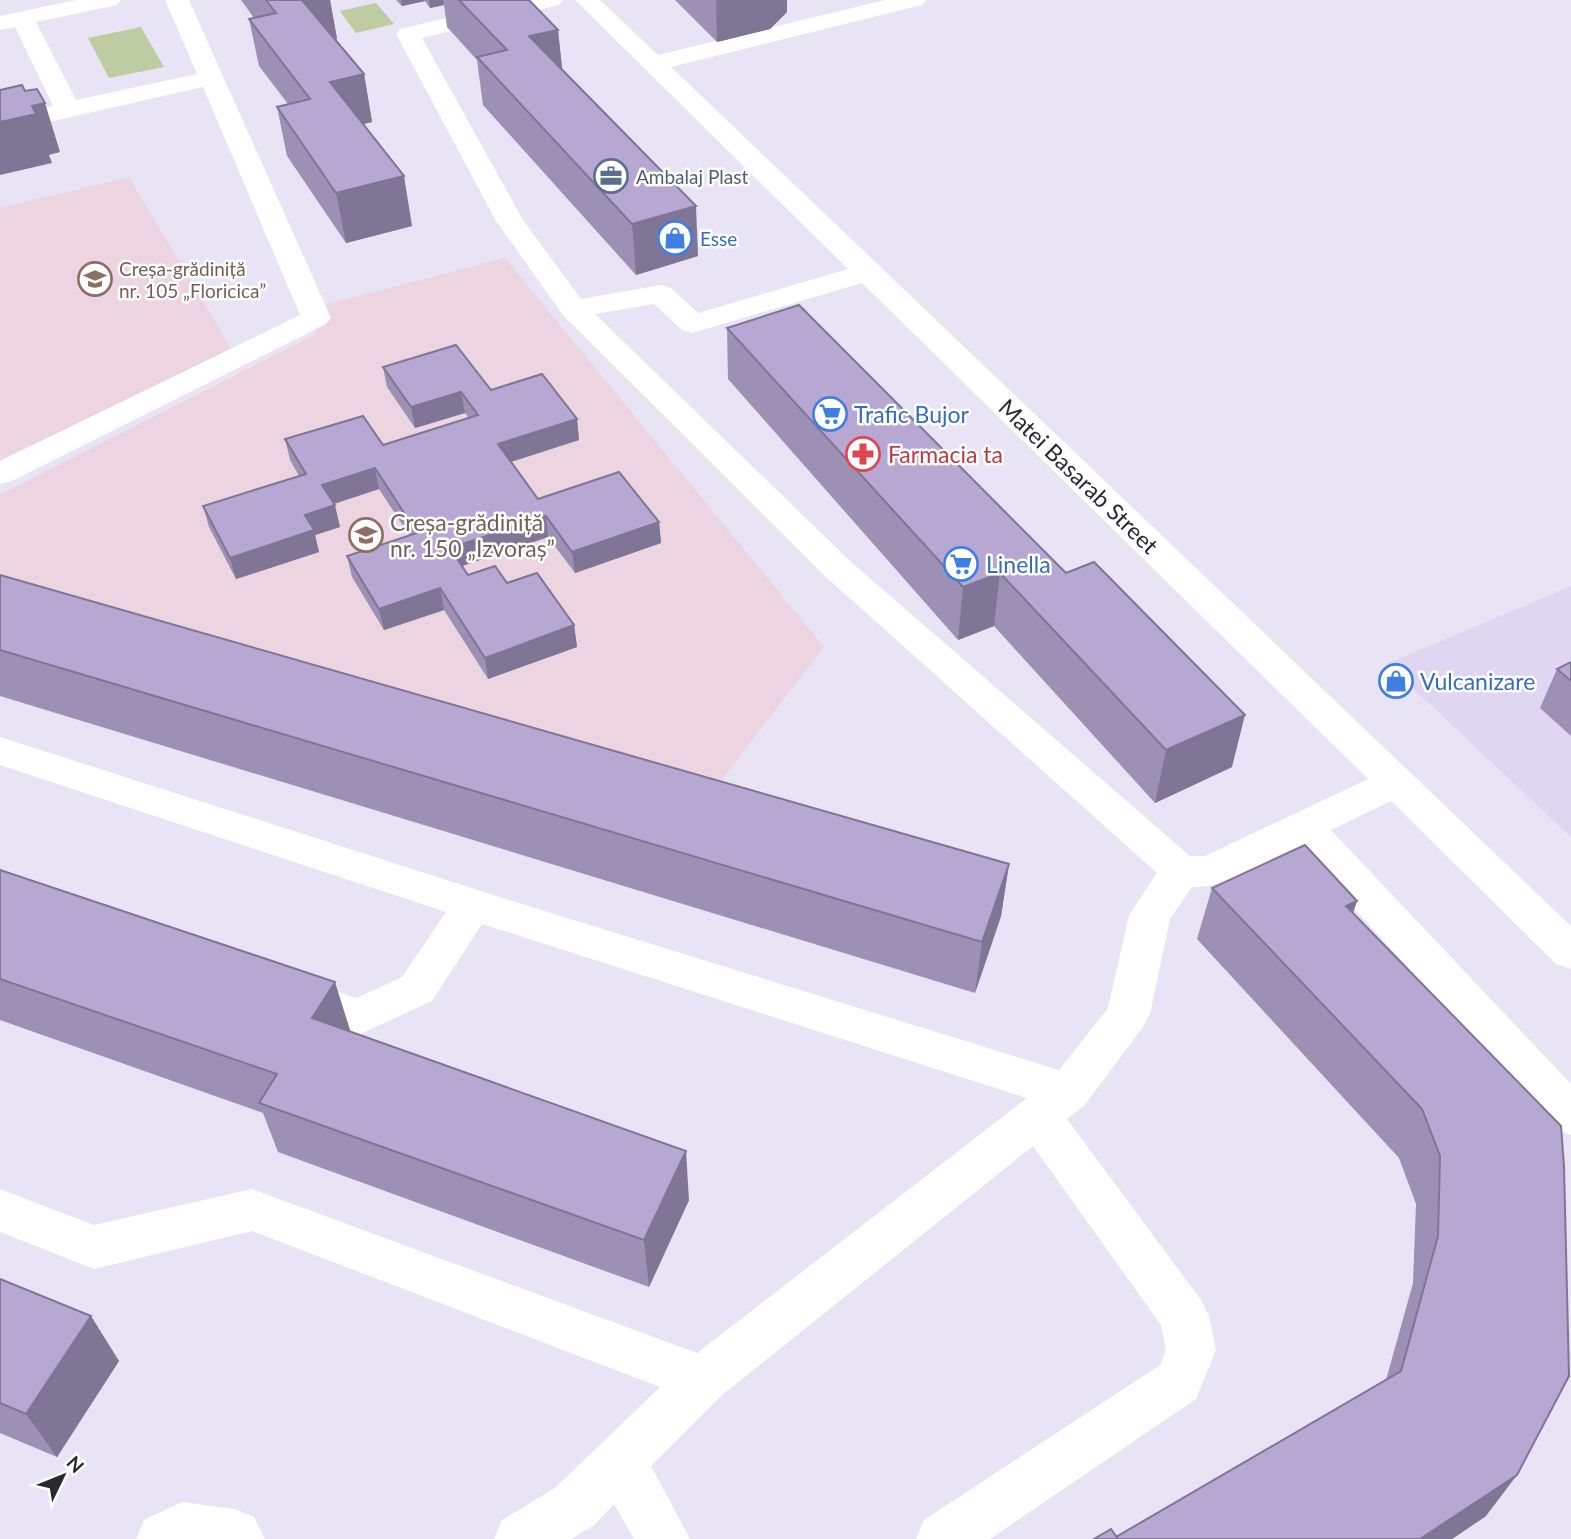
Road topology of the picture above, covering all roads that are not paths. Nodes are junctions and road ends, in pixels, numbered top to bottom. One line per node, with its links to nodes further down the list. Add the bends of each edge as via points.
1 (110, 0): 7 (street)
2 (177, 0): 9 (street)
3 (551, 0): 13 (street, via 408,34 510,222)
4 (587, 0): 8 (street, Matei Basarab Street)
5 (914, 0): 8 (street)
6 (0, 2): 7 (street)
7 (10, 14): 10 (street)
8 (653, 64): 12 (street, Matei Basarab Street)
9 (211, 78): 10 (street); 14 (street, via 316,318)
10 (68, 110): 11 (street)
11 (0, 125)
12 (869, 272): 13 (street, via 692,324 661,294); 16 (street, Matei Basarab Street)
13 (573, 309): 18 (street, via 838,569)
14 (0, 474)
15 (0, 751): 19 (street)
16 (1396, 782): 17 (street); 20 (street, Matei Basarab Street)
17 (1303, 826): 18 (street, via 1209,872); 23 (street)
18 (1181, 871): 22 (street, via 1150,915 1128,1014)
19 (473, 904): 21 (street, via 417,989 358,1017); 22 (street)
20 (1571, 952)
21 (256, 981)
22 (1053, 1104): 25 (street); 31 (street, via 1184,1316 1191,1350 1178,1382)
23 (1571, 1115)
24 (0, 1210): 25 (street, via 94,1247 252,1210)
25 (703, 1379): 26 (street)
26 (620, 1462): 29 (street, via 574,1507); 30 (street)
27 (163, 1539): 28 (street, via 182,1530)
28 (238, 1539)
29 (521, 1539)
30 (663, 1539)
31 (943, 1539)

